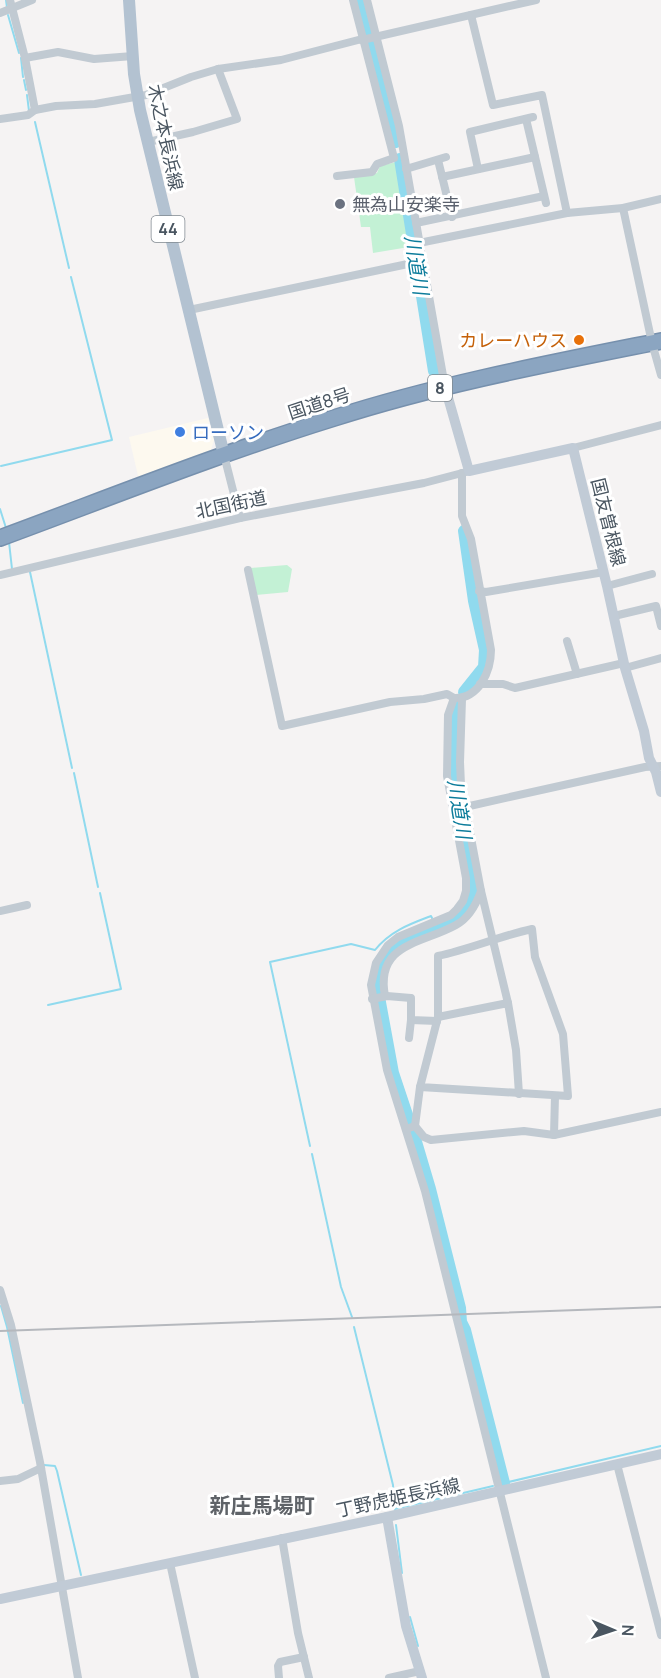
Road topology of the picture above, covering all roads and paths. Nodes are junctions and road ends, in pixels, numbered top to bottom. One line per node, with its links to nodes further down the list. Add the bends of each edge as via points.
1 (32, 0): 6 (street)
2 (129, 0): 11 (main road, 木之本長浜線 / 44)
3 (353, 0): 10 (street)
4 (367, 0): 9 (street)
5 (536, 0): 8 (street)
6 (11, 4): 7 (street); 12 (street)
7 (0, 13)
8 (471, 15): 9 (street); 27 (street, via 493,105 542,95)
9 (376, 38): 10 (street); 18 (street)
10 (363, 40): 13 (street, via 281,60); 19 (street)
11 (133, 56): 12 (street, via 94,58 58,52); 14 (main road, 木之本長浜線 / 44)
12 (24, 58): 15 (street)
13 (219, 69): 14 (street); 17 (street, via 237,119)
14 (138, 96): 15 (street); 17 (main road, 木之本長浜線 / 44)
15 (34, 110): 16 (street, via 28,115)
16 (0, 119)
17 (148, 142): 32 (main road, 木之本長浜線 / 44)
18 (402, 147): 19 (street); 21 (street)
19 (391, 149): 23 (street, via 394,158 377,164 372,171)
20 (535, 157): 22 (street); 22 (street, via 530,118 470,132); 28 (street, via 545,200)
21 (406, 169): 24 (street, via 442,159); 29 (street)
22 (478, 169): 24 (street)
23 (337, 176)
24 (442, 177): 28 (street)
25 (661, 199): 26 (street)
26 (623, 208): 27 (street); 33 (street)
27 (567, 213): 30 (street)
28 (452, 217): 29 (street)
29 (416, 223): 30 (street)
30 (420, 243): 31 (street)
31 (419, 261): 32 (street); 35 (street)
32 (189, 310): 38 (main road, 木之本長浜線 / 44)
33 (656, 342): 34 (street); 35 (highway, 国道8号 / 8)
34 (661, 375)
35 (445, 387): 38 (highway, 国道8号 / 8, via 334,418); 39 (main road)
36 (661, 425): 37 (street)
37 (573, 448): 39 (main road); 43 (main road, 国友曽根線)
38 (224, 455): 40 (street); 41 (highway, 国道8号 / 8)
39 (466, 472): 40 (street, 北国街道); 47 (street, via 462,516 471,539)
40 (240, 518): 45 (street, 北国街道)
41 (0, 538)
42 (248, 570): 55 (street, via 282,726 390,702 447,694)
43 (604, 572): 46 (main road, 国友曽根線); 47 (street)
44 (652, 574): 46 (street)
45 (0, 575)
46 (607, 586): 48 (main road, 国友曽根線)
47 (479, 591): 54 (street, via 491,650 489,669)
48 (614, 616): 49 (street, via 656,606); 52 (main road, 国友曽根線)
49 (661, 626)
50 (567, 641): 53 (street)
51 (661, 658): 52 (street)
52 (624, 665): 53 (street); 56 (main road, 国友曽根線, via 649,758)
53 (577, 674): 54 (street, via 515,688)
54 (480, 684): 55 (street)
55 (458, 699): 58 (street); 63 (street, via 448,715 447,776 466,891 451,915 398,937 383,950 371,976)
56 (657, 766): 57 (main road, 国友曽根線); 58 (street)
57 (661, 792)
58 (465, 807): 59 (street)
59 (481, 891): 62 (street); 63 (street, via 469,915 458,924 406,945 393,956)
60 (27, 905): 61 (street)
61 (0, 911)
62 (493, 939): 64 (street); 65 (street, via 438,956); 70 (street, via 532,929 535,957 563,1034 568,1096)
63 (379, 998): 66 (street, via 411,998); 72 (street, via 387,1070)
64 (508, 1003): 65 (street); 69 (street)
65 (438, 1019): 66 (street); 68 (street)
66 (411, 1020): 67 (street)
67 (409, 1038)
68 (420, 1087): 69 (street); 72 (street)
69 (519, 1094): 70 (street)
70 (555, 1096): 73 (street)
71 (661, 1112): 73 (street)
72 (411, 1127): 73 (street, via 431,1140 524,1131); 79 (street)
73 (554, 1136)
74 (0, 1290): 77 (street)
75 (661, 1454): 76 (main road, 丁野虎姫長浜線)
76 (617, 1464): 79 (main road, 丁野虎姫長浜線); 85 (street)
77 (41, 1468): 78 (street, via 18,1479); 83 (street)
78 (0, 1481)
79 (498, 1491): 80 (main road, 丁野虎姫長浜線); 93 (street)
80 (387, 1517): 81 (main road, 丁野虎姫長浜線); 87 (main road, via 406,1626)
81 (282, 1539): 82 (main road, 丁野虎姫長浜線); 86 (street)
82 (170, 1563): 83 (main road, 丁野虎姫長浜線); 89 (street)
83 (62, 1586): 84 (main road, 丁野虎姫長浜線); 88 (street)
84 (0, 1599)
85 (661, 1635)
86 (304, 1656): 90 (street, via 280,1662); 91 (street)
87 (421, 1675): 92 (street)
88 (78, 1678)
89 (195, 1678)
90 (279, 1678)
91 (309, 1678)
92 (388, 1678)
93 (546, 1678)

